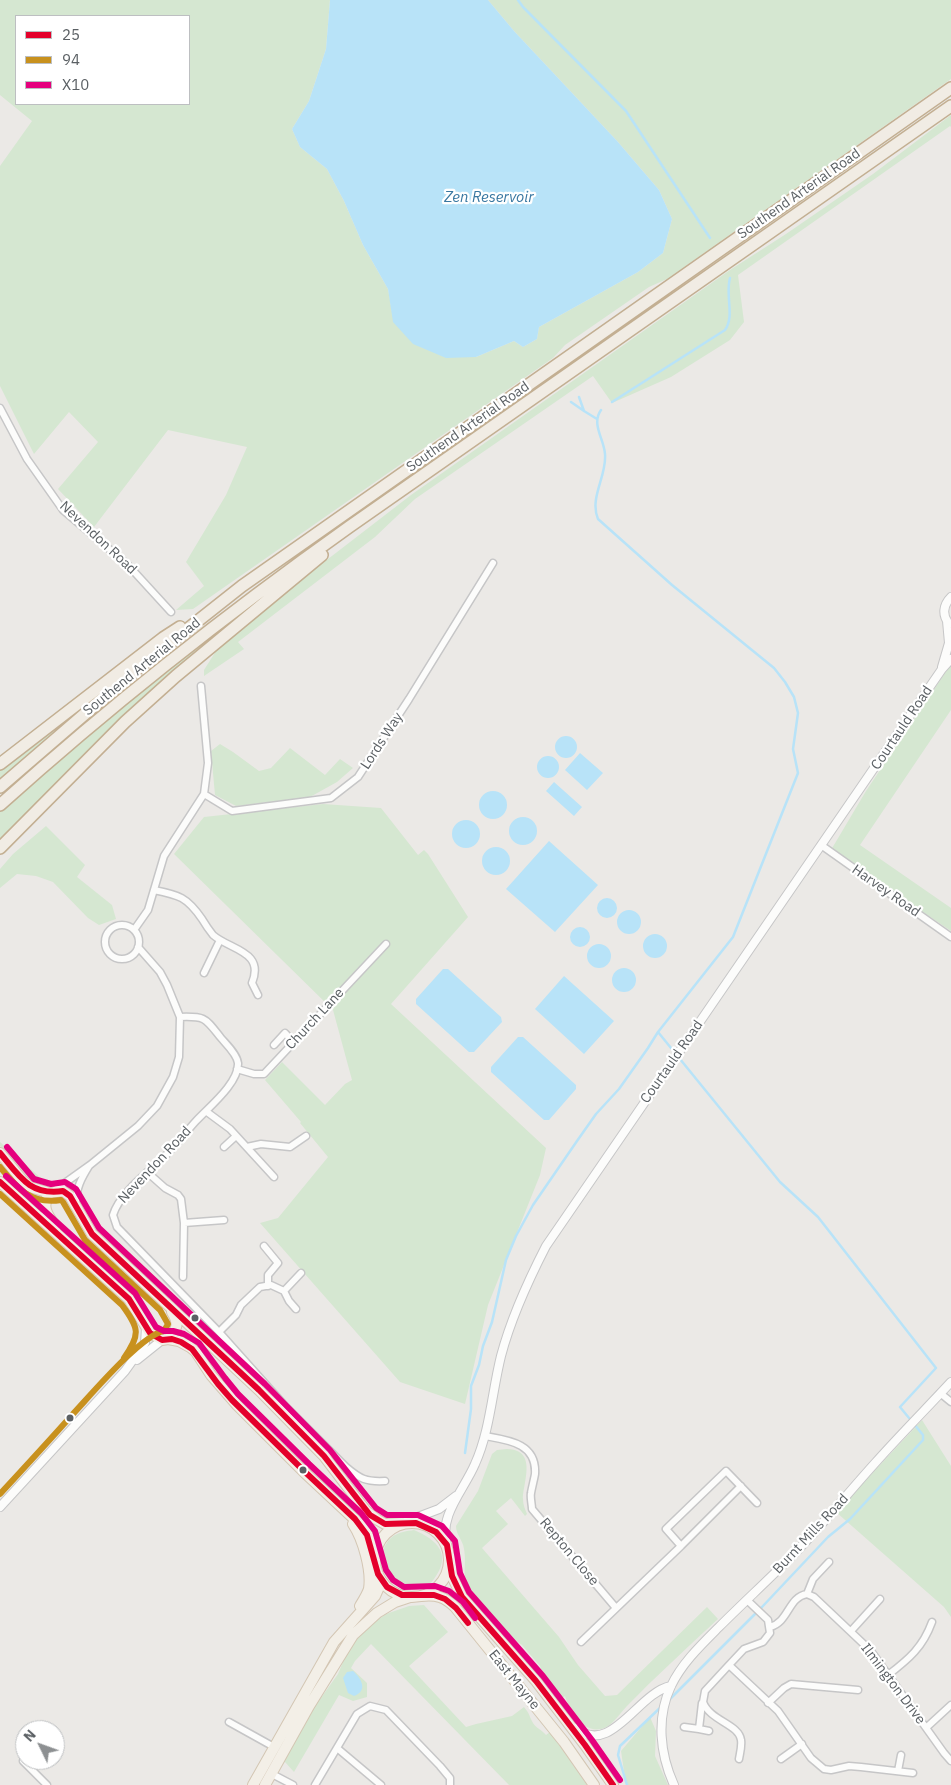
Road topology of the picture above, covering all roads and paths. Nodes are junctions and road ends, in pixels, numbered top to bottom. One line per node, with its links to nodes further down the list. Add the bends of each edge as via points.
1 (951, 88): 6 (highway, Southend Arterial Road)
2 (951, 106): 4 (highway, Southend Arterial Road)
3 (0, 408): 8 (street, Nevendon Road, via 27,459 63,510 128,565)
4 (407, 486): 16 (highway, Southend Arterial Road, via 179,653); 18 (highway, via 150,699)
5 (493, 563): 15 (street, Lords Way, via 358,777 331,798 232,810)
6 (242, 586): 13 (highway, via 162,638); 14 (highway, Southend Arterial Road, via 123,681)
7 (951, 597): 9 (street, Courtauld Road, via 944,615)
8 (171, 612)
9 (949, 623): 11 (street, Courtauld Road, via 949,643)
10 (951, 659): 11 (street, Courtauld Road)
11 (942, 669): 17 (street, Courtauld Road)
12 (201, 686): 15 (street, via 208,763)
13 (0, 764)
14 (0, 787)
15 (204, 794): 19 (street, via 164,856)
16 (0, 805)
17 (821, 845): 21 (street, Harvey Road); 60 (street, Courtauld Road, via 546,1246 514,1317 501,1356)
18 (0, 848)
19 (154, 890): 20 (street, via 148,910); 22 (street, via 185,899)
20 (134, 930): 24 (street, via 139,940); 24 (street, via 116,926 105,939 105,946 112,956 120,959 134,954)
21 (951, 937)
22 (220, 940): 25 (street); 26 (street, via 253,960 252,983)
23 (386, 944): 28 (street, Church Lane)
24 (138, 947): 27 (street, via 160,972)
25 (204, 973)
26 (258, 995)
27 (180, 1017): 30 (street, via 201,1016 207,1021 234,1054); 37 (street, via 179,1057 165,1094 138,1126)
28 (294, 1043): 29 (street, via 285,1033); 30 (street, Church Lane, via 264,1074)
29 (274, 1045)
30 (237, 1069): 31 (street, Nevendon Road)
31 (207, 1112): 32 (street); 38 (street, Nevendon Road)
32 (236, 1136): 34 (street); 35 (street)
33 (306, 1136): 35 (street, via 290,1147 262,1144)
34 (224, 1147)
35 (247, 1147): 39 (street)
36 (0, 1153): 41 (main road, via 26,1183)
37 (90, 1165): 41 (street); 42 (street, via 79,1183)
38 (147, 1172): 44 (street, via 181,1199); 54 (street, Nevendon Road, via 115,1208 113,1215 117,1227)
39 (274, 1177)
40 (0, 1182): 45 (main road)
41 (52, 1192): 42 (main road, via 63,1191); 45 (main road, via 45,1207)
42 (76, 1204): 51 (main road, via 92,1234)
43 (224, 1220): 44 (street)
44 (184, 1223): 48 (street)
45 (65, 1240): 53 (main road, via 128,1299)
46 (264, 1246): 49 (street, via 278,1263 268,1275)
47 (301, 1273): 50 (street)
48 (183, 1277)
49 (268, 1286): 50 (street); 54 (street, via 260,1287 240,1305 236,1315)
50 (284, 1290): 52 (street)
51 (167, 1306): 55 (main road, via 177,1323 175,1332); 67 (main road, via 230,1362 324,1456 370,1515 385,1524)
52 (296, 1309)
53 (146, 1328): 55 (main road, via 156,1338); 56 (street, via 145,1343)
54 (219, 1332): 61 (street, Nevendon Road, via 286,1407 354,1474 366,1480)
55 (165, 1339): 56 (street); 66 (main road, via 190,1347 223,1390)
56 (124, 1371): 65 (street)
57 (951, 1382): 58 (street, Burnt Mills Road)
58 (940, 1393): 59 (street); 78 (street, Burnt Mills Road, via 790,1558)
59 (951, 1402)
60 (485, 1436): 62 (street, Courtauld Road, via 476,1463); 79 (street, Repton Close, via 512,1441 527,1449 535,1472 532,1509)
61 (385, 1481)
62 (464, 1484): 67 (street, Courtauld Road, via 444,1506); 68 (street, Courtauld Road, via 446,1524)
63 (741, 1486): 64 (street); 69 (street); 69 (street, via 726,1470 666,1529)
64 (758, 1503)
65 (0, 1507)
66 (341, 1507): 71 (main road, via 366,1531); 82 (main road, via 362,1541 369,1583 366,1597)
67 (402, 1523): 68 (main road, via 416,1523 430,1529); 71 (main road, via 392,1527 379,1543)
68 (446, 1545): 70 (main road)
69 (681, 1546): 79 (street)
70 (450, 1557): 75 (main road, via 444,1579); 92 (main road, East Mayne, via 452,1576 462,1597)
71 (375, 1561): 73 (main road)
72 (829, 1562): 74 (street, via 813,1579)
73 (378, 1574): 76 (main road, via 387,1587); 82 (main road, via 379,1587 375,1596)
74 (806, 1594): 81 (street, via 797,1598 783,1620); 83 (street, Ilmington Drive, via 819,1601)
75 (422, 1596): 76 (main road); 116 (main road, East Mayne, via 442,1597 455,1607 564,1742)
76 (410, 1597): 108 (main road, via 383,1609 353,1635)
77 (880, 1599): 83 (street)
78 (747, 1600): 81 (street, via 768,1620); 87 (street, Burnt Mills Road, via 693,1655)
79 (616, 1608): 84 (street)
80 (932, 1622): 86 (street, via 926,1638 905,1663)
81 (770, 1627): 85 (street, via 770,1633 763,1642 744,1649)
82 (344, 1629): 99 (main road, via 324,1658)
83 (850, 1631): 86 (street, Ilmington Drive, via 871,1651)
84 (581, 1642)
85 (729, 1666): 89 (street, via 705,1692); 90 (street)
86 (888, 1675): 95 (street, Ilmington Drive)
87 (671, 1686): 92 (street, Burnt Mills Road, via 655,1692 603,1736 582,1733); 118 (street, Burnt Mills Road, via 662,1718 662,1749)
88 (858, 1690): 90 (street, via 791,1684)
89 (703, 1702): 96 (street); 102 (street, via 708,1712 740,1735)
90 (768, 1703): 98 (street)
91 (951, 1705): 95 (street)
92 (560, 1712): 117 (main road, East Mayne)
93 (229, 1722): 99 (street)
94 (684, 1727): 96 (street)
95 (927, 1728): 104 (street, Ilmington Drive)
96 (699, 1729): 97 (street)
97 (709, 1731)
98 (802, 1744): 103 (street); 106 (street, via 824,1769 849,1766)
99 (274, 1748): 110 (main road)
100 (337, 1748): 113 (street); 114 (street); 115 (street, via 357,1714 370,1706 386,1710 440,1766 450,1778)
101 (901, 1755): 106 (street)
102 (739, 1759)
103 (781, 1759)
104 (951, 1761)
105 (32, 1770): 109 (street)
106 (898, 1771): 107 (street)
107 (913, 1772)
108 (272, 1774): 111 (main road); 112 (street)
109 (46, 1785)
110 (253, 1785)
111 (265, 1785)
112 (293, 1785)
113 (315, 1785)
114 (381, 1785)
115 (450, 1785)
116 (594, 1785)
117 (613, 1785)
118 (674, 1785)

